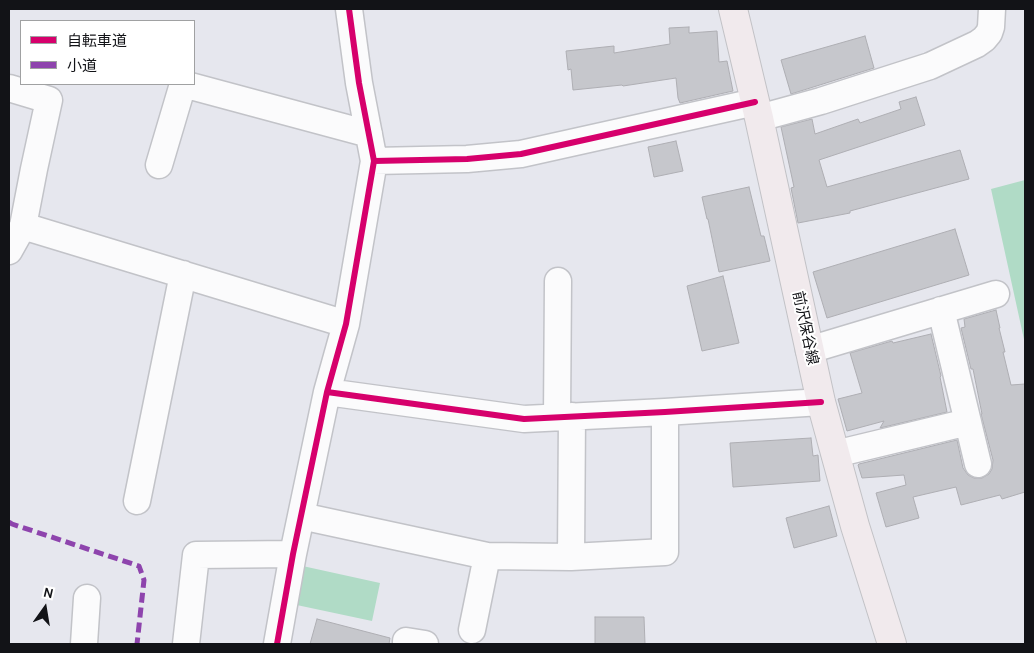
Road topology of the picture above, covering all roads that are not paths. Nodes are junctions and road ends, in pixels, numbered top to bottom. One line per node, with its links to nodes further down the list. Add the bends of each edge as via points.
1 (349, 9): 8 (street)
2 (733, 9): 7 (main road, 前沢保谷線)
3 (992, 9): 7 (street, via 991,27 984,39 930,66 821,101)
4 (183, 85): 10 (street)
5 (187, 85): 8 (street)
6 (9, 88): 11 (street, via 49,100)
7 (757, 110): 9 (street, via 521,154); 18 (main road, 前沢保谷線)
8 (369, 134): 9 (street)
9 (374, 161): 17 (street)
10 (159, 166)
11 (23, 226): 12 (street); 13 (street)
12 (9, 251)
13 (183, 274): 17 (street); 26 (street)
14 (558, 281): 22 (street)
15 (996, 294): 16 (street)
16 (941, 310): 18 (street); 23 (street)
17 (346, 324): 19 (street)
18 (810, 350): 20 (main road, 前沢保谷線)
19 (328, 392): 22 (street, via 524,419); 27 (street)
20 (820, 402): 21 (street); 24 (main road, 前沢保谷線)
21 (666, 412): 22 (street); 30 (street, via 665,552)
22 (565, 417): 30 (street)
23 (968, 422): 24 (street); 25 (street)
24 (835, 454): 38 (main road, 前沢保谷線)
25 (978, 464)
26 (137, 501)
27 (301, 516): 28 (street); 29 (street)
28 (293, 554): 34 (street, via 196,555); 35 (street)
29 (487, 556): 30 (street); 32 (street)
30 (571, 557)
31 (87, 598): 33 (street)
32 (472, 630)
33 (84, 644)
34 (186, 644)
35 (277, 644)
36 (406, 644): 37 (street, via 406,641)
37 (425, 644)
38 (892, 644)

